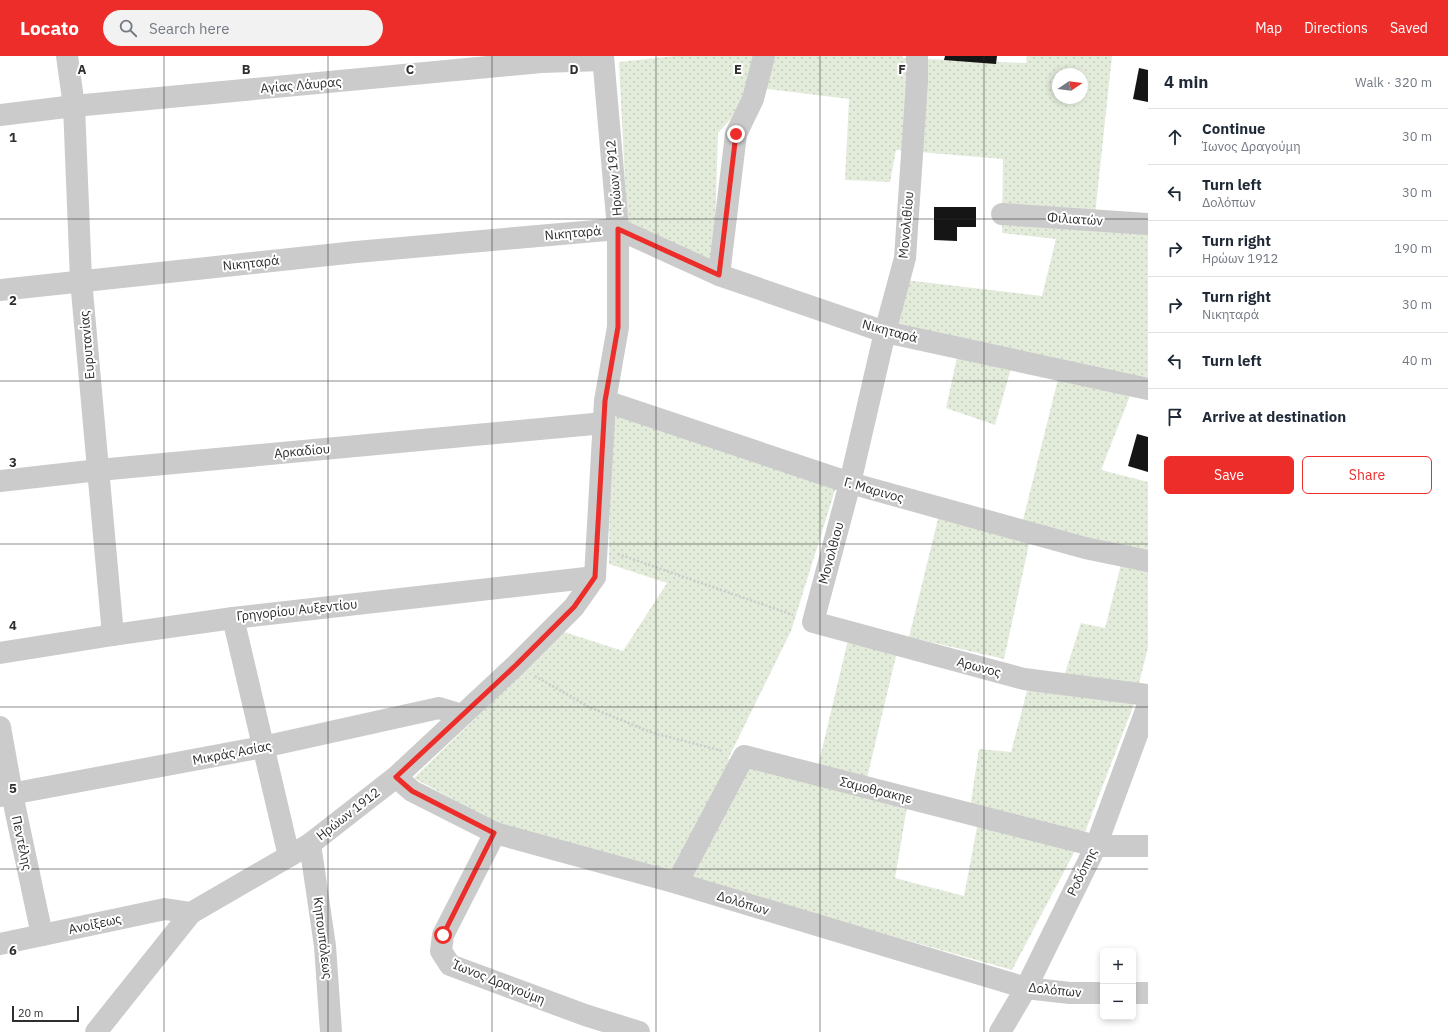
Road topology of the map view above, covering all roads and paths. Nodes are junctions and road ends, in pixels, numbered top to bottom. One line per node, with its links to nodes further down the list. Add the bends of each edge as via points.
1 (67, 56): 6 (street, Ευρυτανίας)
2 (764, 56): 11 (street, via 753,99 736,134)
3 (917, 56): 14 (street, Μονολιθίου, via 905,258)
4 (603, 58): 5 (street, Αγίας Λάυρας); 10 (street, Ηρώων 1912)
5 (541, 59): 6 (street, Αγίας Λάυρας)
6 (74, 106): 7 (street, Αγίας Λάυρας); 12 (street, Ευρυτανίας)
7 (0, 115)
8 (1002, 214): 9 (street, Φιλιατών)
9 (1148, 224)
10 (618, 229): 11 (street, Νικηταρά); 12 (street, Νικηταρά); 16 (street, Ηρώων 1912, via 618,327)
11 (719, 275): 14 (street, Νικηταρά)
12 (82, 280): 13 (street, Νικηταρά); 18 (street, Ευρυτανίας)
13 (0, 290)
14 (885, 332): 15 (street, Νικηταρά); 20 (street, Μονολιθίου)
15 (1148, 389)
16 (605, 401): 17 (street, Ηρώων 1912); 20 (street, Γ. Μαρινος)
17 (604, 423): 18 (street, Αρκαδίου); 21 (street, Ηρώων 1912)
18 (99, 470): 19 (street, Αρκαδίου); 26 (street, Ευρυτανίας)
19 (0, 481)
20 (850, 483): 22 (street, Γ. Μαρινος, via 1085,548); 25 (street, Μονολθιου)
21 (597, 547): 23 (street, Ηρώων 1912); 25 (path)
22 (1148, 561)
23 (595, 577): 24 (street, Γρηγορίου Αυξεντίου); 28 (street, Ηρώων 1912, via 574,607)
24 (233, 618): 26 (street, Γρηγορίου Αυξεντίου); 33 (street)
25 (813, 622): 29 (street, Αρωνος, via 1024,679)
26 (113, 635): 27 (street, Γρηγορίου Αυξεντίου)
27 (0, 653)
28 (516, 665): 31 (street, Ηρώων 1912); 34 (path, via 590,707 653,733)
29 (1148, 695)
30 (1148, 705): 39 (street, Ροδόπης)
31 (462, 715): 33 (street, Μικράς Ασίας, via 439,708); 35 (street, Ηρώων 1912)
32 (0, 727): 36 (street, Πεντέλης)
33 (263, 747): 36 (street, Μικράς Ασίας); 41 (street)
34 (744, 756): 39 (street, Σαμοθρακηε); 42 (street)
35 (396, 777): 37 (street, Δολόπων, via 412,791); 38 (street, Ηρώων 1912)
36 (6, 795): 44 (street, Πεντέλης)
37 (494, 833): 42 (street, Δολόπων); 52 (street, Ίωνος Δραγούμη, via 443,935 441,951 450,965 585,1015)
38 (310, 844): 41 (street, Ηρώων 1912); 51 (street, Κηπουπόλεως, via 325,946)
39 (1096, 846): 40 (street, Σαμοθρακηε); 46 (street, Ροδόπης)
40 (1148, 846)
41 (289, 856): 43 (street, Ηρώων 1912)
42 (677, 883): 46 (street, Δολόπων)
43 (191, 913): 44 (street, Ανοίξεως, via 165,910); 50 (street, Ηρώων 1912)
44 (42, 935): 45 (street, Ανοίξεως)
45 (0, 944)
46 (1026, 988): 47 (street, Δολόπων, via 1070,993); 53 (street, Ροδόπης)
47 (1100, 993)
48 (1136, 993): 49 (street)
49 (1148, 993)
50 (103, 1031)
51 (331, 1032)
52 (639, 1032)
53 (1000, 1032)

